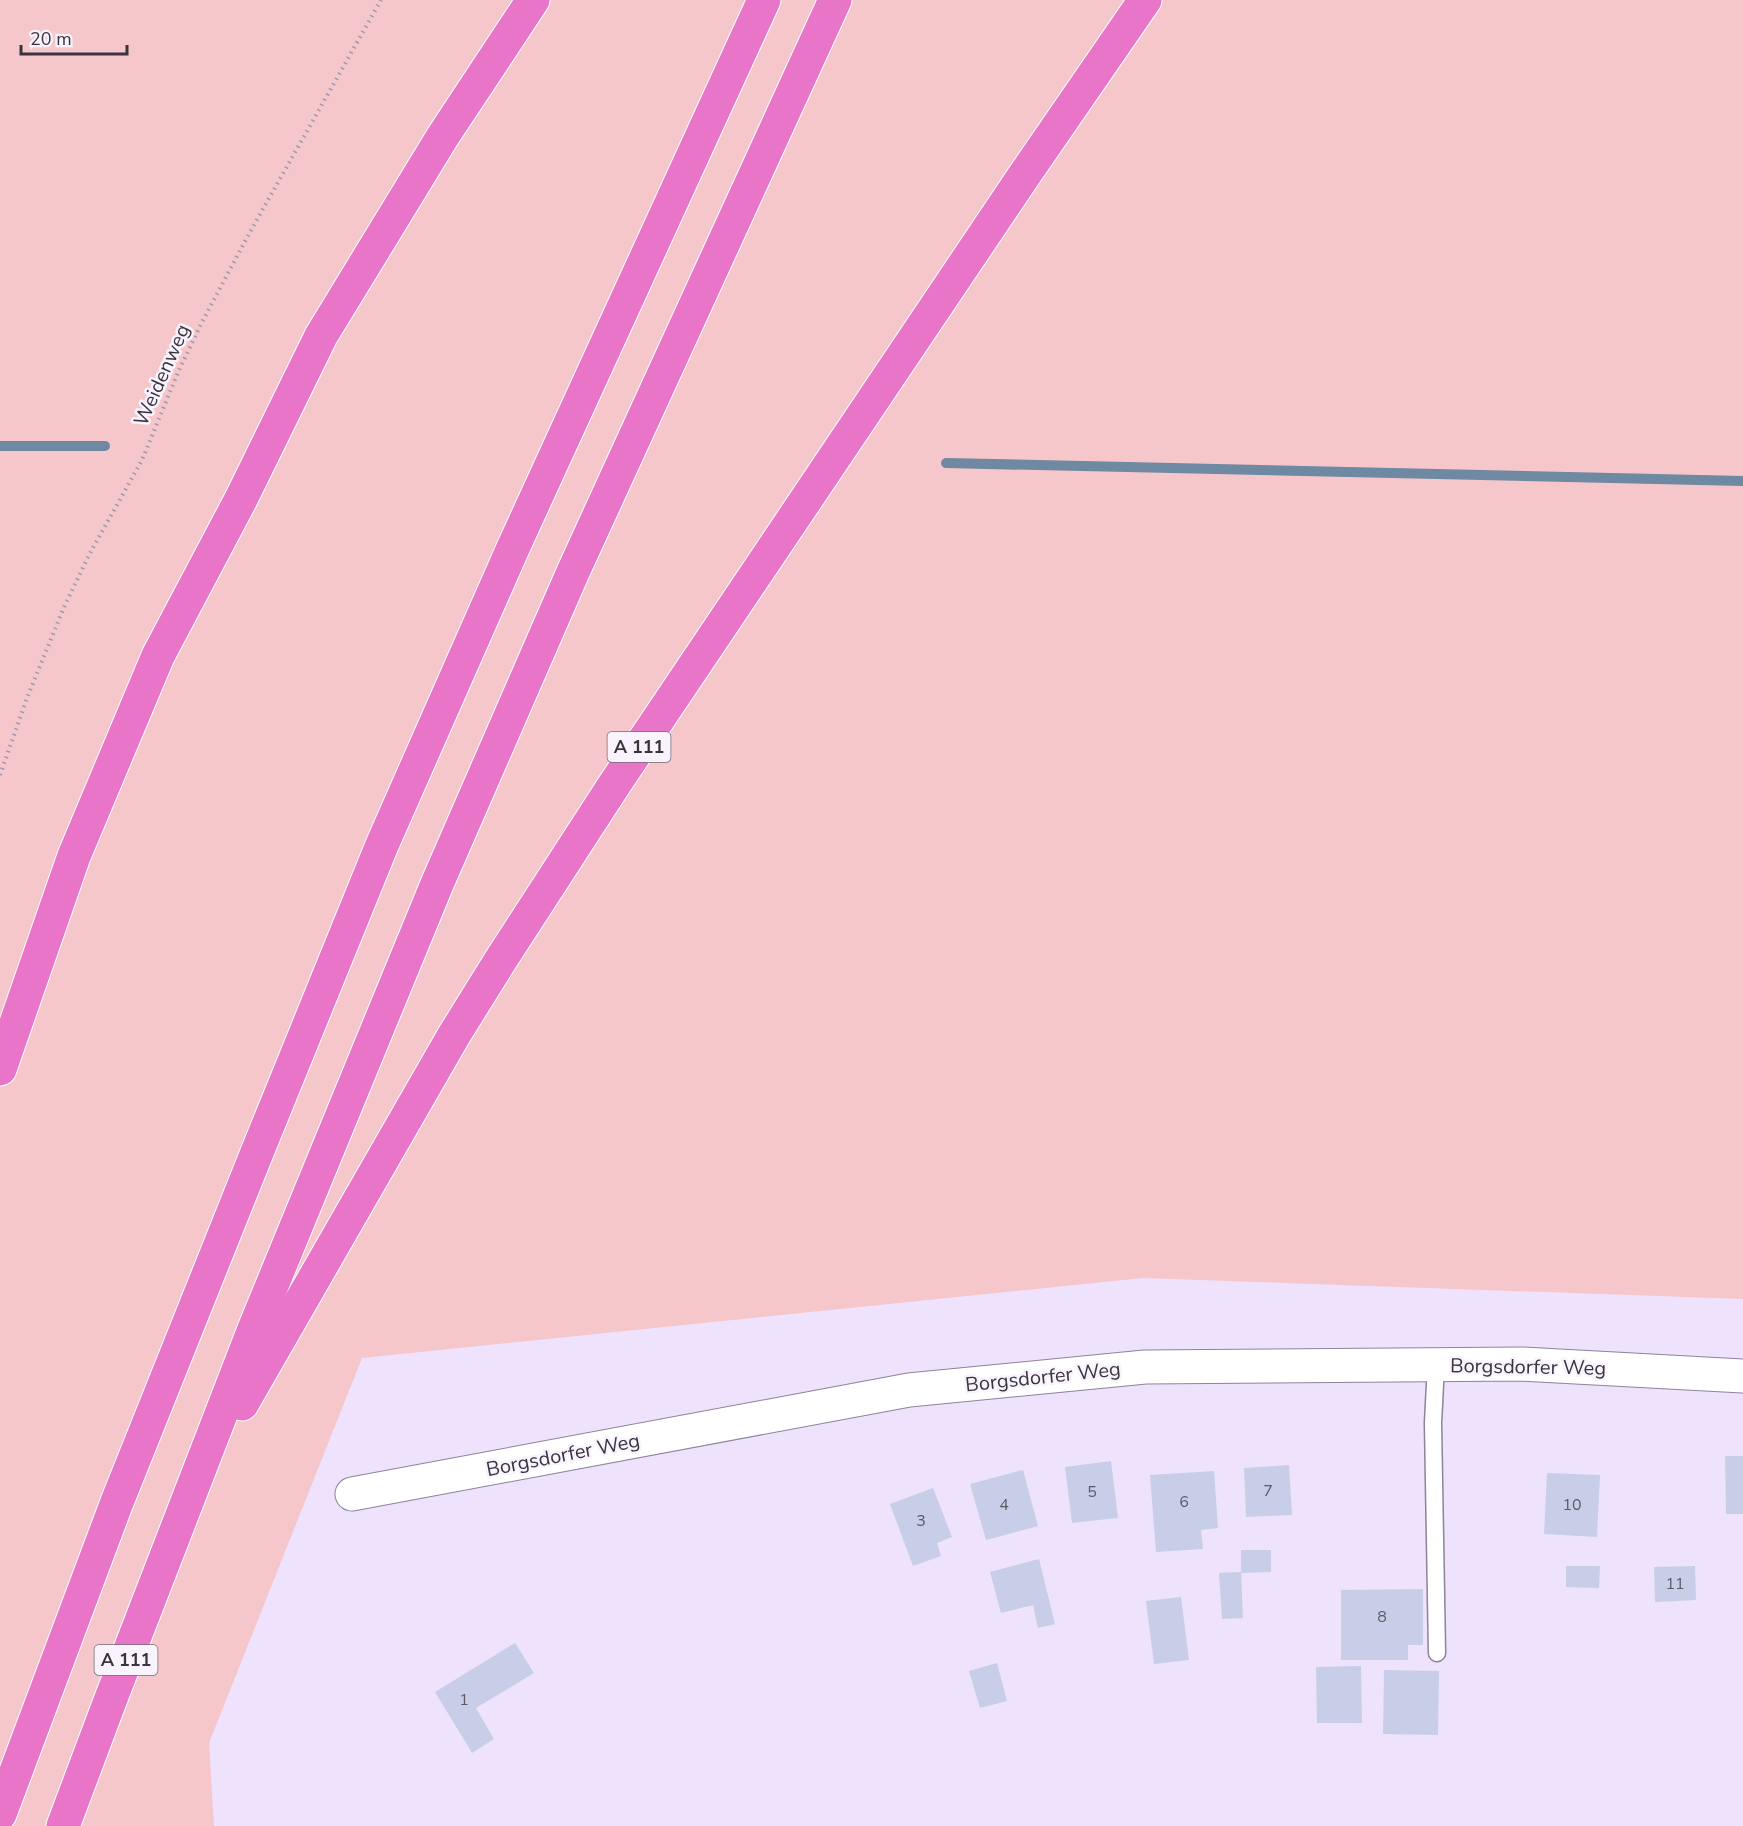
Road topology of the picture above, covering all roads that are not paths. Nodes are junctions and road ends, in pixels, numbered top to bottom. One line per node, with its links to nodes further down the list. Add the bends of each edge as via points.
1 (533, 0): 5 (highway, via 443,136 321,336 158,656 74,856)
2 (764, 0): 11 (highway, via 382,845 122,1491)
3 (835, 0): 8 (highway, via 573,572 442,873 312,1184)
4 (1145, 0): 8 (highway, A 111, via 627,766 500,961)
5 (0, 1069)
6 (1436, 1365): 7 (street, Borgsdorfer Weg, via 1522,1364); 9 (street, Borgsdorfer Weg, via 1145,1367 909,1390); 10 (lane, via 1433,1423)
7 (1743, 1376)
8 (191, 1494): 12 (highway, A 111)
9 (352, 1494)
10 (1437, 1653)
11 (0, 1814)
12 (63, 1826)

